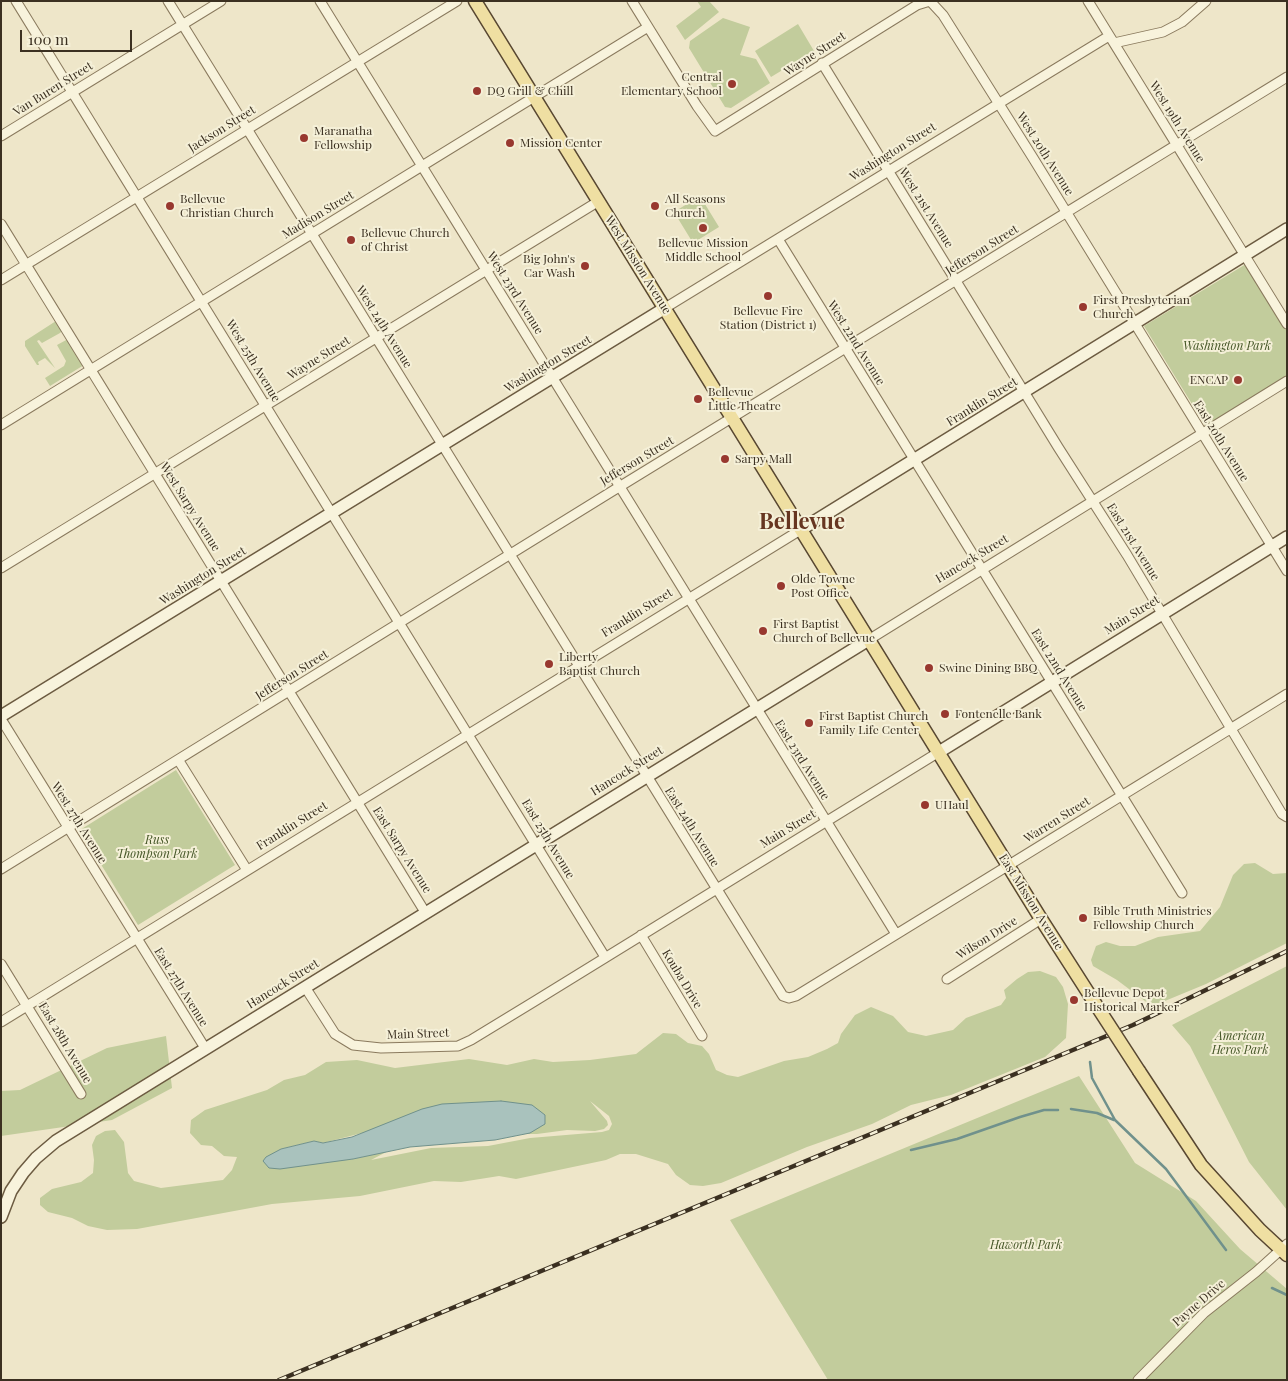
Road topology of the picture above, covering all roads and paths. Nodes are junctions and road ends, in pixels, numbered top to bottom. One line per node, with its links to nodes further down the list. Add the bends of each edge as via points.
1 (16, 1): 17 (street, West 25th Avenue)
2 (168, 1): 11 (street, West 24th Avenue)
3 (221, 1): 11 (street, Van Buren Street)
4 (320, 1): 14 (street, West 23rd Avenue)
5 (457, 1): 14 (street, Jackson Street)
6 (475, 1): 18 (main road, West Mission Avenue)
7 (632, 1): 12 (street)
8 (930, 1): 15 (street, Wayne Street, via 917,5); 19 (street, West 20th Avenue, via 943,15)
9 (1088, 1): 13 (street, West 19th Avenue)
10 (1206, 1): 13 (street, Washington Street, via 1182,22 1163,32)
11 (183, 25): 17 (street, Van Buren Street); 20 (street, West 24th Avenue)
12 (648, 27): 15 (street, Wayne Street, via 701,114 715,131); 18 (street, Madison Street)
13 (1111, 40): 19 (street, Washington Street); 22 (street, West 19th Avenue)
14 (358, 62): 20 (street, Jackson Street); 23 (street, West 23rd Avenue)
15 (822, 63): 24 (street, West 21st Avenue)
16 (1287, 77): 22 (street, Jefferson Street)
17 (73, 92): 21 (street, Van Buren Street); 25 (street, West 25th Avenue)
18 (535, 97): 23 (street, Madison Street); 26 (main road, West Mission Avenue)
19 (998, 103): 24 (street, Washington Street); 27 (street, West 20th Avenue)
20 (247, 128): 25 (street, Jackson Street); 30 (street, West 24th Avenue)
21 (1, 136)
22 (1177, 145): 27 (street, Jefferson Street); 32 (street, West 19th Avenue)
23 (422, 166): 30 (street, Madison Street); 34 (street, West 23rd Avenue)
24 (888, 171): 31 (street, Washington Street); 36 (street, West 21st Avenue)
25 (137, 197): 33 (street, Jackson Street); 37 (street, West 25th Avenue)
26 (599, 201): 34 (street, Wayne Street); 38 (main road, West Mission Avenue)
27 (1066, 213): 36 (street, Jefferson Street); 39 (street, West 20th Avenue)
28 (1, 224): 33 (street, West Sarpy Avenue)
29 (1287, 229): 32 (street, Franklin Street)
30 (312, 234): 37 (street, Madison Street); 41 (street, West 24th Avenue)
31 (778, 239): 38 (street, Washington Street); 42 (street, West 22nd Avenue)
32 (1245, 255): 39 (street, Franklin Street); 40 (street, West 19th Avenue)
33 (26, 264): 35 (street, Jackson Street); 43 (street, West Sarpy Avenue)
34 (486, 270): 41 (street, Wayne Street); 44 (street, West 23rd Avenue)
35 (1, 280)
36 (956, 281): 42 (street, Jefferson Street); 46 (street, West 21st Avenue)
37 (202, 301): 43 (street, Madison Street); 47 (street, West 25th Avenue)
38 (665, 308): 44 (street, Washington Street); 48 (main road, West Mission Avenue)
39 (1133, 323): 46 (street, Franklin Street); 50 (street, East 20th Avenue)
40 (1287, 324)
41 (375, 337): 47 (street, Wayne Street); 51 (street, West 24th Avenue)
42 (845, 349): 48 (street, Jefferson Street); 52 (street, West 22nd Avenue)
43 (91, 369): 49 (street, Madison Street); 53 (street, West Sarpy Avenue)
44 (553, 377): 51 (street, Washington Street); 54 (street, West 23rd Avenue)
45 (1287, 381): 50 (street, Hancock Street)
46 (1024, 392): 52 (street, Franklin Street); 55 (street, East 21st Avenue)
47 (266, 405): 53 (street, Wayne Street); 56 (street, West 25th Avenue)
48 (732, 418): 54 (street, Jefferson Street); 57 (main road, West Mission Avenue)
49 (1, 425)
50 (1202, 434): 55 (street, Hancock Street); 59 (street, East 20th Avenue)
51 (442, 445): 56 (street, Washington Street); 60 (street, West 24th Avenue)
52 (913, 460): 57 (street, Franklin Street); 62 (street, East 22nd Avenue)
53 (154, 473): 61 (street, Wayne Street); 64 (street, West Sarpy Avenue)
54 (619, 486): 60 (street, Jefferson Street); 65 (street, West 23rd Avenue)
55 (1093, 502): 62 (street, Hancock Street); 66 (street, East 21st Avenue)
56 (332, 513): 64 (street, Washington Street); 67 (street, West 25th Avenue)
57 (802, 529): 65 (street, Franklin Street); 68 (main road, East Mission Avenue)
58 (1287, 537): 59 (street, Main Street)
59 (1271, 546): 63 (street, East 20th Avenue); 66 (street, Main Street)
60 (510, 555): 67 (street, Jefferson Street); 69 (street, West 24th Avenue)
61 (1, 568)
62 (982, 570): 68 (street, Hancock Street); 70 (street, East 22nd Avenue)
63 (1287, 572)
64 (222, 581): 71 (street, West Sarpy Avenue); 74 (street, Washington Street)
65 (688, 598): 69 (street, Franklin Street); 73 (street, East 23rd Avenue)
66 (1162, 613): 70 (street, Main Street); 75 (street, East 21st Avenue)
67 (399, 623): 71 (street, Jefferson Street); 76 (street, West 25th Avenue)
68 (870, 639): 73 (street, Hancock Street); 77 (main road, East Mission Avenue)
69 (578, 666): 76 (street, Franklin Street); 79 (street, East 24th Avenue)
70 (1052, 682): 77 (street, Main Street); 80 (street, East 22nd Avenue)
71 (289, 691): 78 (street, Jefferson Street); 81 (street, West Sarpy Avenue)
72 (1287, 694): 75 (street, Warren Street)
73 (756, 708): 79 (street, Hancock Street); 83 (street, East 23rd Avenue)
74 (1, 718): 84 (street, West 27th Avenue)
75 (1231, 728): 80 (street, Warren Street); 82 (street, East 21st Avenue, via 1282,814)
76 (469, 734): 81 (street, Franklin Street); 85 (street, East 25th Avenue)
77 (939, 752): 83 (street, Main Street); 86 (main road, East Mission Avenue)
78 (179, 760): 84 (street, Jefferson Street); 88 (street)
79 (645, 776): 85 (street, Hancock Street); 89 (street, East 24th Avenue)
80 (1121, 795): 86 (street, Warren Street); 90 (street, East 22nd Avenue)
81 (358, 802): 88 (street, Franklin Street); 91 (street, East Sarpy Avenue)
82 (1287, 817)
83 (826, 822): 89 (street, Main Street); 93 (street, East 23rd Avenue)
84 (68, 828): 87 (street, Jefferson Street); 95 (street, West 27th Avenue)
85 (536, 844): 91 (street, Hancock Street); 96 (street, East 25th Avenue)
86 (1008, 866): 92 (main road, East Mission Avenue); 93 (street, Warren Street)
87 (1, 869)
88 (247, 870): 95 (street, Franklin Street)
89 (716, 888): 94 (street, Main Street); 100 (street, East 24th Avenue, via 778,990)
90 (1182, 893)
91 (425, 912): 99 (street, Hancock Street)
92 (1041, 919): 98 (street, Wilson Drive); 107 (main road, East Mission Avenue, bridge, via 1201,1165 1224,1192)
93 (896, 934): 100 (street, Warren Street)
94 (641, 935): 96 (street, Main Street); 103 (street, Kouba Drive)
95 (136, 938): 101 (street, Franklin Street); 104 (street, East 27th Avenue)
96 (605, 957): 99 (street, Main Street, via 471,1040 449,1047 366,1048 353,1045 335,1034)
97 (1, 964): 101 (street, East 28th Avenue)
98 (947, 978)
99 (305, 987): 104 (street, Hancock Street)
100 (789, 998)
101 (27, 1006): 102 (street, Franklin Street); 105 (street, East 28th Avenue)
102 (1, 1022)
103 (702, 1036)
104 (205, 1048): 106 (street, Hancock Street, via 56,1141 23,1173)
105 (81, 1094)
106 (2, 1210)
107 (1285, 1250): 108 (street, Payne Drive, via 1204,1313)
108 (1138, 1380)

